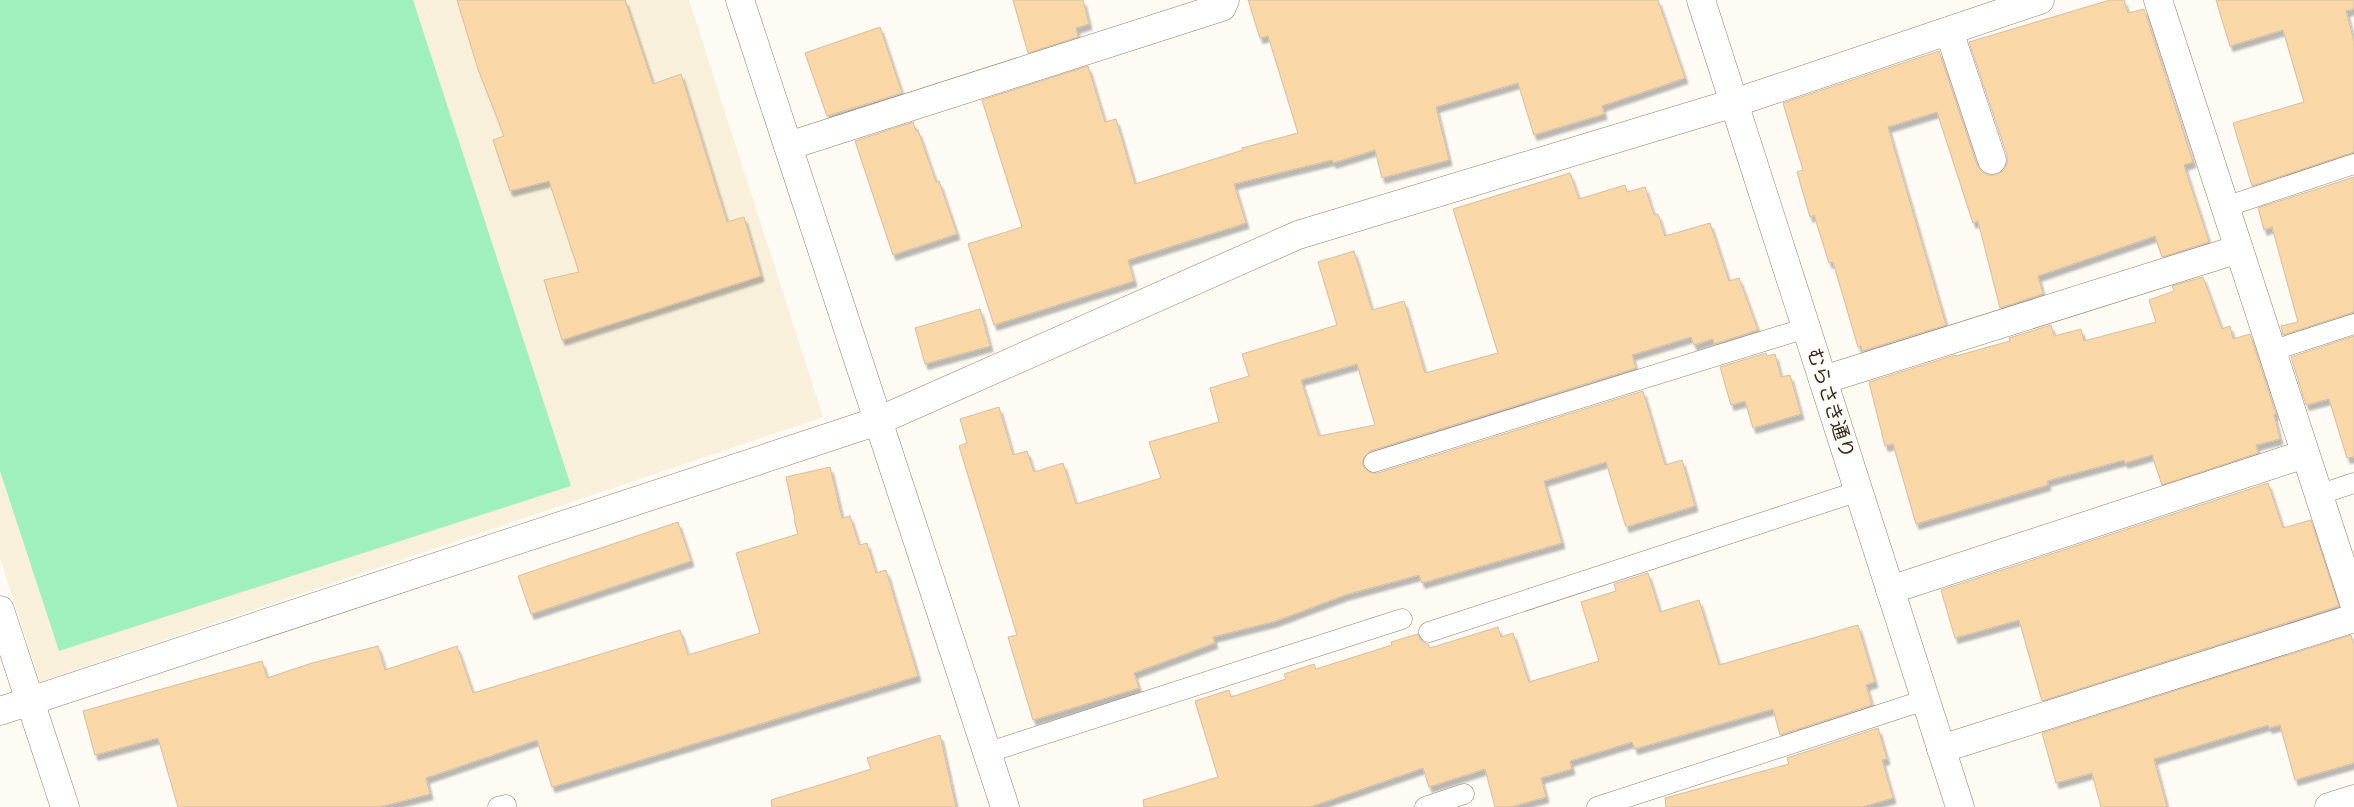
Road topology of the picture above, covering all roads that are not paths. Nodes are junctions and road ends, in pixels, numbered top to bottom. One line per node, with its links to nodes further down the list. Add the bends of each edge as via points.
1 (740, 0): 8 (street)
2 (1225, 0): 8 (street, via 1222,7)
3 (1701, 0): 7 (street, むらさき通り)
4 (2040, 0): 6 (street)
5 (2158, 0): 11 (street)
6 (1949, 30): 7 (street); 9 (street)
7 (1734, 104): 14 (street, むらさき通り); 17 (street, via 1298,235)
8 (788, 146): 17 (street)
9 (1992, 160)
10 (2354, 164): 11 (lane)
11 (2225, 207): 12 (street)
12 (2239, 249): 15 (street); 16 (street)
13 (2354, 324): 15 (lane)
14 (1806, 328): 16 (street, むらさき通り); 19 (lane)
15 (2271, 351): 18 (street)
16 (1823, 380): 21 (street, むらさき通り)
17 (878, 421): 30 (street); 33 (street)
18 (2305, 454): 22 (street); 23 (street)
19 (1374, 462)
20 (2354, 483): 22 (lane)
21 (1859, 491): 23 (street, むらさき通り); 28 (lane)
22 (2318, 494): 24 (street)
23 (1890, 590): 29 (street, むらさき通り)
24 (2354, 603)
25 (0, 610): 30 (street)
26 (2354, 618): 32 (street)
27 (1402, 619): 33 (lane)
28 (1429, 632)
29 (1925, 700): 32 (street, むらさき通り); 39 (lane)
30 (30, 702): 31 (street); 36 (street)
31 (0, 711)
32 (1941, 749): 40 (street, むらさき通り)
33 (986, 753): 37 (street)
34 (1464, 794): 38 (lane)
35 (2354, 799): 41 (street)
36 (65, 807)
37 (1005, 807)
38 (1425, 807)
39 (1597, 807)
40 (1960, 807)
41 (2329, 807)

